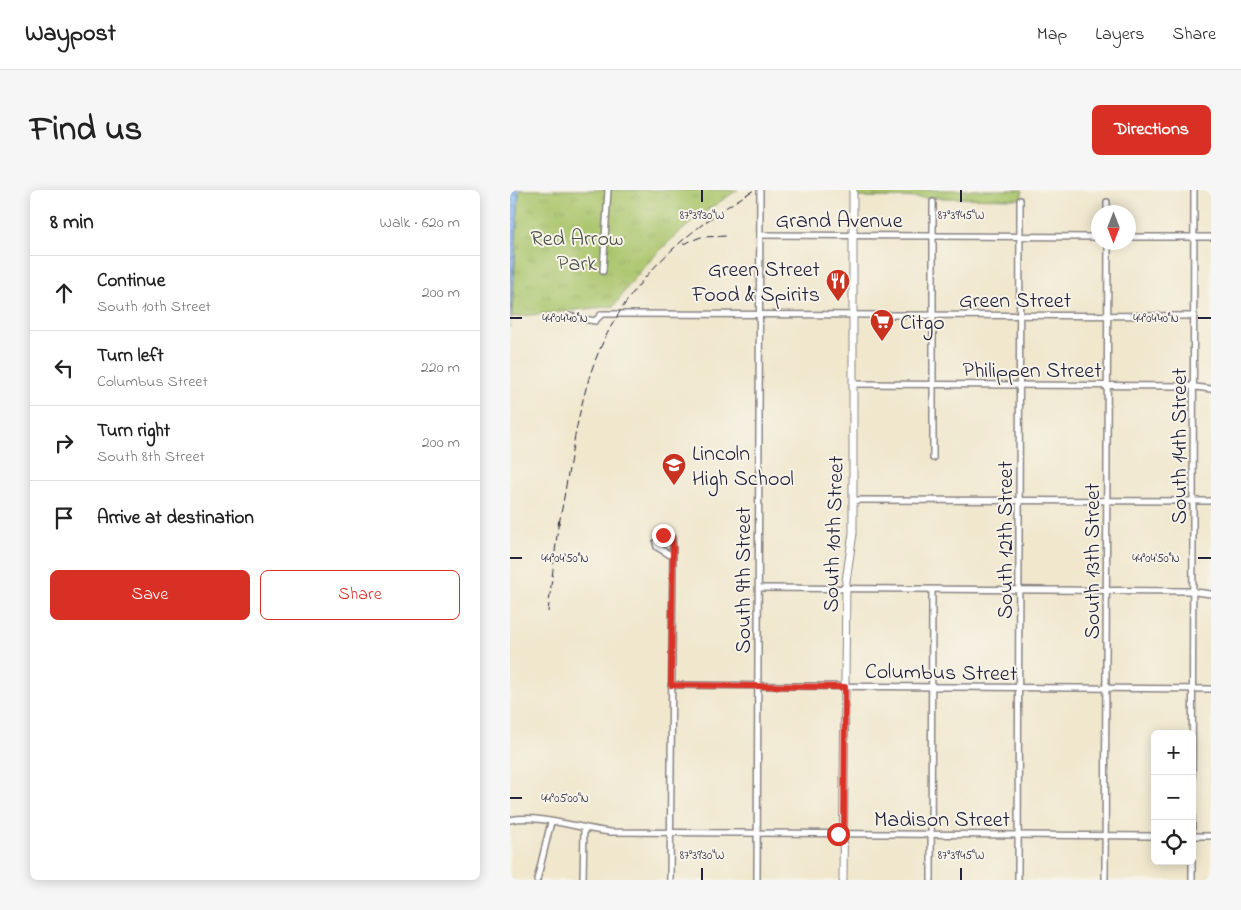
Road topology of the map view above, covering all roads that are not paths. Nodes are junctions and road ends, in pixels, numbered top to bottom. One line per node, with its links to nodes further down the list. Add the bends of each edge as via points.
1 (608, 190): 16 (street)
2 (760, 190): 7 (street, South 9th Street)
3 (852, 190): 8 (street, South 10th Street)
4 (1194, 190): 13 (street, South 14th Street)
5 (1020, 200): 10 (street, South 12th Street)
6 (933, 202): 9 (street)
7 (760, 235): 8 (street, Grand Avenue); 18 (street, South 9th Street)
8 (853, 236): 9 (street, Grand Avenue); 17 (street, South 10th Street)
9 (933, 236): 10 (street, Grand Avenue); 19 (street)
10 (1020, 236): 11 (street, Grand Avenue); 21 (street, South 12th Street)
11 (1091, 237)
12 (1136, 237): 13 (street)
13 (1194, 237): 14 (street); 23 (street, South 14th Street)
14 (1211, 237)
15 (1108, 250): 22 (street, South 13th Street)
16 (603, 271)
17 (853, 314): 18 (street, Green Street); 19 (street, Green Street); 24 (street, South 10th Street)
18 (760, 315): 20 (street, Green Street, via 602,314 595,321); 37 (street, South 9th Street)
19 (932, 315): 21 (street, Green Street); 25 (street)
20 (568, 316)
21 (1020, 316): 22 (street, Green Street); 26 (street, South 12th Street)
22 (1107, 316): 23 (street, Green Street); 27 (street, South 13th Street)
23 (1194, 316): 28 (street, South 14th Street)
24 (853, 384): 25 (street, Philippen Street); 31 (street, South 10th Street)
25 (933, 384): 26 (street, Philippen Street); 30 (street)
26 (1020, 385): 27 (street, Philippen Street); 32 (street, South 12th Street)
27 (1107, 385): 28 (street, Philippen Street); 33 (street, South 13th Street)
28 (1194, 387): 29 (street, Philippen Street); 34 (street, South 14th Street)
29 (1211, 390)
30 (933, 458)
31 (853, 500): 32 (street); 38 (street, South 10th Street, via 853,533)
32 (1020, 500): 33 (street); 40 (street, South 12th Street)
33 (1107, 501): 34 (street); 41 (street, South 13th Street)
34 (1194, 501): 35 (street); 42 (street, South 14th Street)
35 (1211, 501)
36 (672, 556): 44 (street)
37 (759, 588): 38 (street); 45 (street, South 9th Street)
38 (846, 589): 39 (street); 46 (street, South 10th Street)
39 (932, 590): 40 (street); 47 (street)
40 (1020, 590): 41 (street); 48 (street, South 12th Street)
41 (1107, 590): 42 (street); 49 (street, South 13th Street)
42 (1194, 592): 43 (street); 50 (street, South 14th Street)
43 (1211, 594)
44 (671, 685): 45 (street, Columbus Street); 56 (street)
45 (758, 686): 46 (street, Columbus Street); 57 (street, South 9th Street)
46 (845, 687): 47 (street, Columbus Street); 58 (street, South 10th Street)
47 (932, 687): 48 (street, Columbus Street); 59 (street)
48 (1020, 688): 49 (street, Columbus Street); 60 (street, South 12th Street)
49 (1107, 689): 50 (street, Columbus Street); 61 (street, South 13th Street)
50 (1194, 689): 51 (street, Columbus Street); 53 (street, South 14th Street)
51 (1211, 689)
52 (510, 820): 54 (street, Madison Street, via 531,818)
53 (1192, 820)
54 (551, 822): 55 (street, Madison Street); 66 (street)
55 (584, 829): 56 (street, Madison Street); 67 (street)
56 (670, 833): 57 (street, Madison Street); 68 (street)
57 (757, 833): 58 (street, Madison Street); 69 (street, South 9th Street)
58 (844, 834): 59 (street, Madison Street); 70 (street, South 10th Street)
59 (931, 834): 60 (street, Madison Street); 71 (street)
60 (1018, 835): 61 (street, Madison Street); 72 (street, South 12th Street)
61 (1105, 836): 62 (street, Madison Street); 73 (street, South 13th Street)
62 (1151, 836)
63 (1196, 836): 64 (street)
64 (1211, 836)
65 (1192, 865): 74 (street)
66 (537, 880)
67 (583, 880)
68 (670, 880)
69 (757, 880)
70 (844, 880)
71 (931, 880)
72 (1018, 880)
73 (1105, 880)
74 (1192, 880)

